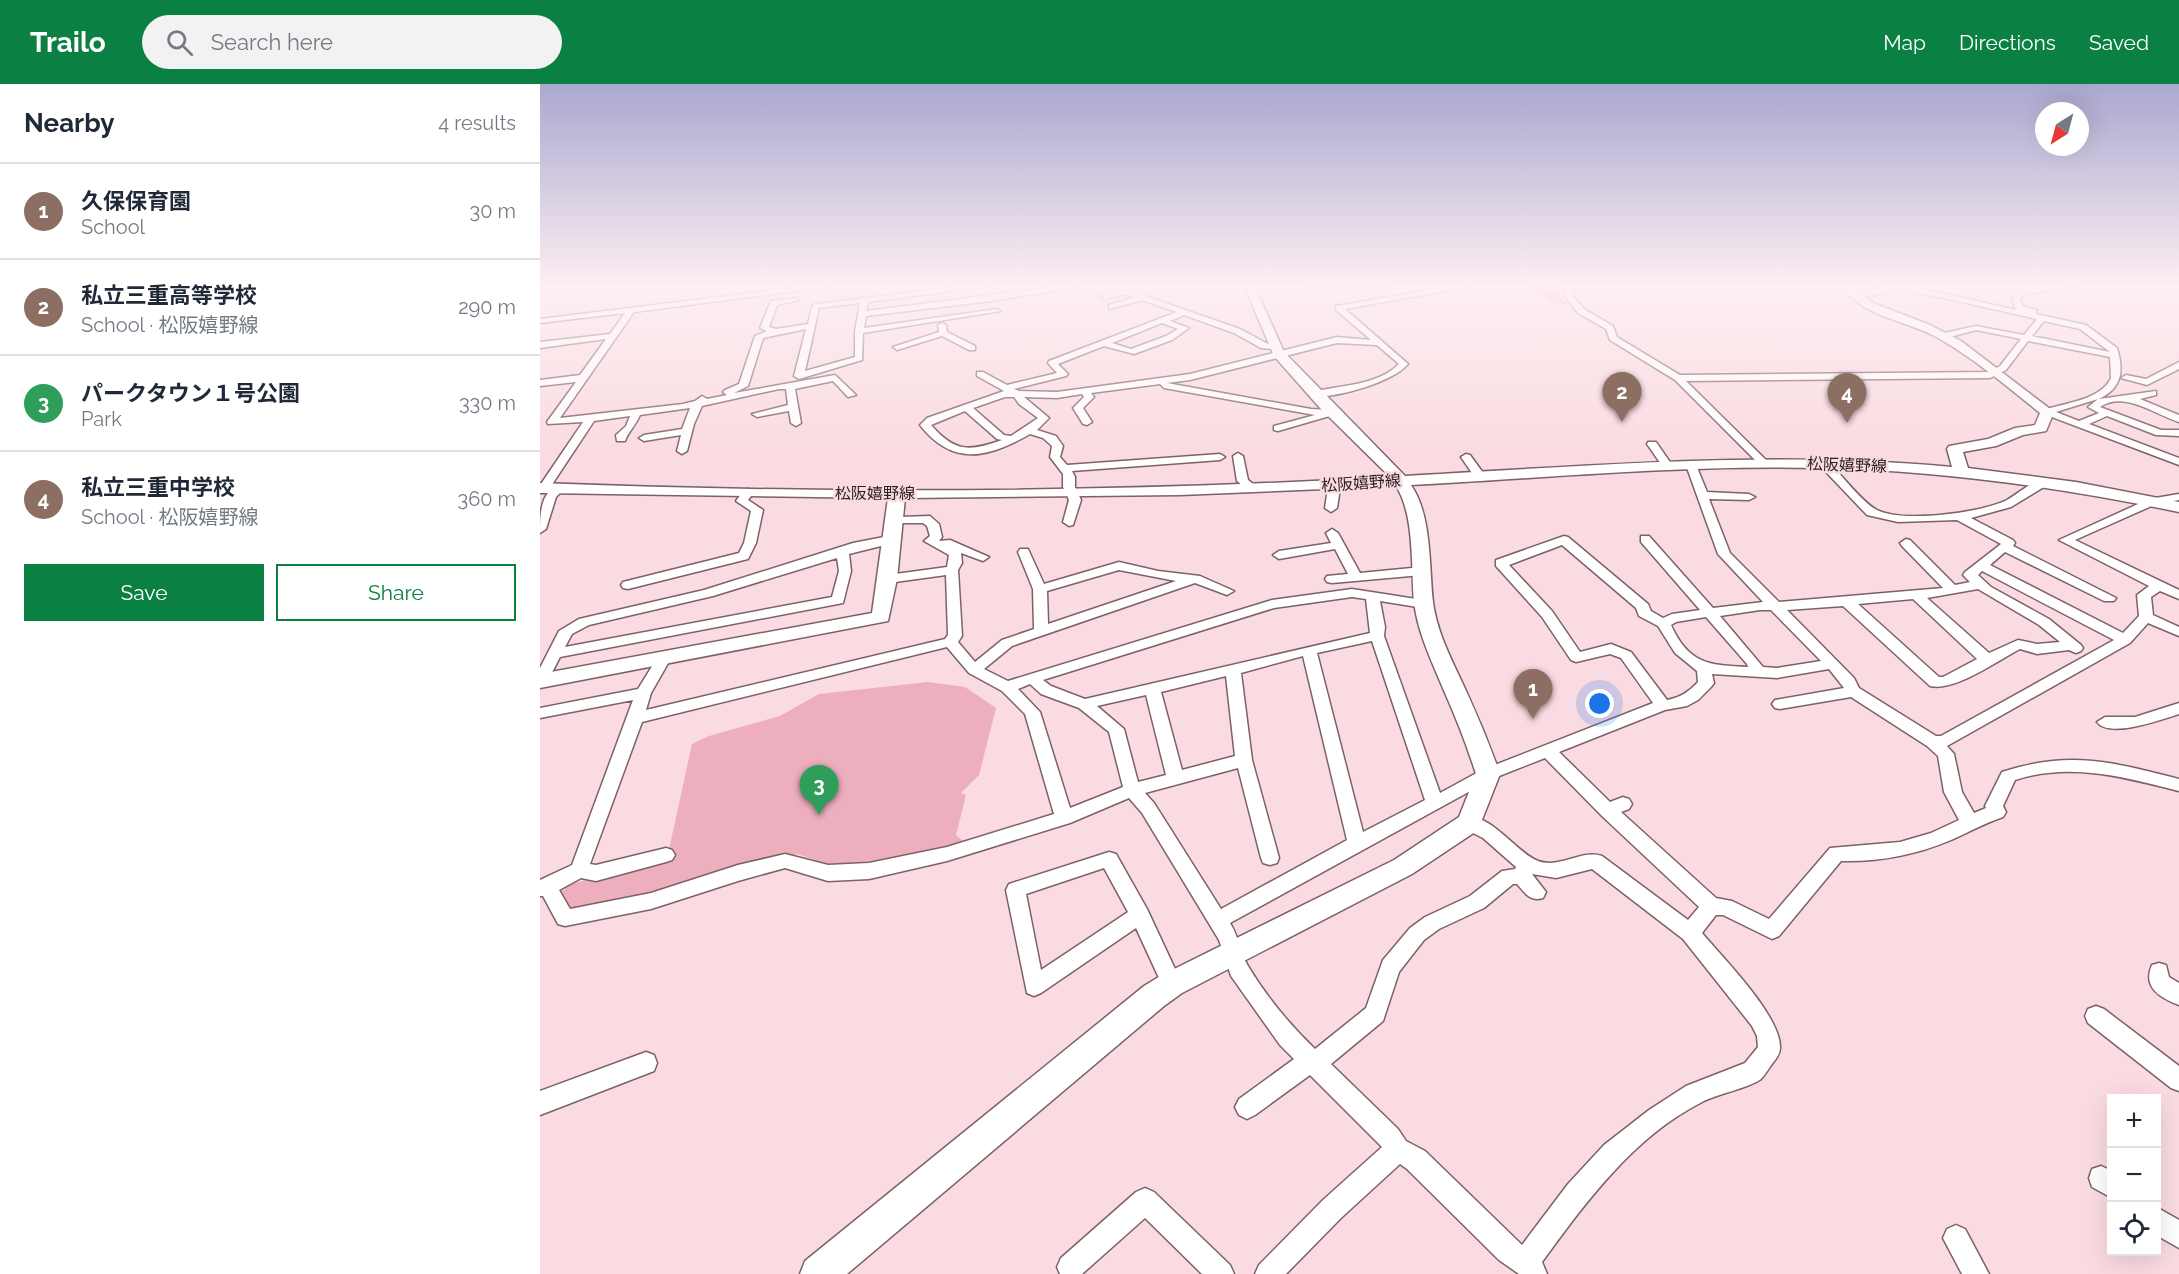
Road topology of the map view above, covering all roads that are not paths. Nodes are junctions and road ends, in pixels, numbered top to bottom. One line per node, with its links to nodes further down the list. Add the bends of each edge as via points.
1 (575, 341): 23 (street)
2 (607, 341): 33 (street)
3 (758, 341): 46 (street, via 743,386)
4 (808, 341): 32 (street)
5 (859, 341): 32 (street, via 859,358)
6 (900, 341): 7 (street, via 900,344)
7 (914, 341)
8 (958, 341): 24 (street)
9 (1115, 341): 22 (street)
10 (1162, 341): 22 (street, via 1131,351)
11 (1253, 341): 25 (street)
12 (1272, 341): 25 (street)
13 (1334, 341): 25 (street)
14 (1345, 341): 21 (street)
15 (1377, 341): 21 (street)
16 (1617, 341): 34 (street)
17 (1950, 341): 29 (street)
18 (2024, 341): 29 (street)
19 (2044, 341): 26 (street)
20 (2102, 341): 26 (street)
21 (1380, 343): 42 (street, via 1401,359 1401,368 1375,381)
22 (1107, 344): 39 (street, via 1052,363 1063,374)
23 (540, 345)
24 (972, 348)
25 (1276, 350): 37 (street, via 1190,377); 42 (street)
26 (2114, 355): 50 (street, via 2116,380 2112,387)
27 (2179, 365): 28 (street)
28 (2168, 371): 31 (street); 35 (street, via 2147,382)
29 (1996, 372): 34 (street); 50 (street)
30 (980, 374): 39 (street)
31 (2179, 374)
32 (799, 376): 38 (street)
33 (582, 378): 36 (street); 54 (street, via 552,422)
34 (1678, 378): 71 (street)
35 (2126, 378)
36 (540, 383)
37 (1137, 385): 40 (street); 51 (street, via 1185,388)
38 (790, 387): 43 (street, via 835,378); 46 (street); 47 (street)
39 (1006, 388): 44 (street)
40 (1085, 392): 44 (street); 56 (street, via 1089,398 1078,408)
41 (2153, 393): 45 (street)
42 (1315, 394): 51 (street)
43 (852, 395)
44 (1018, 395): 48 (street, via 1004,394); 61 (street, via 1044,418)
45 (2130, 399): 52 (street, via 2102,401 2093,407); 55 (street)
46 (702, 400): 49 (street); 60 (street)
47 (793, 407): 53 (street); 57 (street)
48 (968, 409): 65 (street, via 1001,437); 65 (street, via 925,425 943,444 959,452 970,453)
49 (637, 411): 54 (street); 64 (street)
50 (2047, 412): 58 (street); 77 (street, via 2041,428 1954,449)
51 (1335, 413): 59 (street); 79 (street)
52 (2108, 413): 58 (street); 62 (street, via 2160,433)
53 (757, 414)
54 (591, 418): 82 (street)
55 (2179, 419)
56 (1088, 422)
57 (796, 423)
58 (2078, 425): 72 (street)
59 (1278, 428)
60 (687, 431): 63 (street); 67 (street)
61 (1030, 431): 65 (street); 76 (street, via 1053,438 1059,450 1055,457)
62 (2178, 432)
63 (644, 438)
64 (621, 439)
65 (1011, 439)
66 (1652, 444): 74 (street)
67 (682, 451)
68 (1238, 456): 83 (street, via 1243,481)
69 (1220, 457): 76 (street)
70 (1466, 457): 78 (street)
71 (1764, 462): 73 (street, 松阪嬉野線); 75 (street, 松阪嬉野線)
72 (2179, 462)
73 (1828, 464): 77 (street, 松阪嬉野線); 93 (street, via 1871,512 1880,516)
74 (1667, 465): 75 (street, 松阪嬉野線); 78 (street, 松阪嬉野線)
75 (1690, 465): 87 (street)
76 (1066, 468): 85 (street)
77 (1962, 472): 80 (street, 松阪嬉野線)
78 (1480, 477): 79 (street, 松阪嬉野線)
79 (1400, 480): 81 (street, 松阪嬉野線); 110 (street, via 1410,495 1417,521)
80 (2043, 483): 90 (street, 松阪嬉野線); 93 (street, via 1996,509)
81 (1330, 485): 83 (street, 松阪嬉野線); 91 (street)
82 (548, 487): 84 (street, 松阪嬉野線); 96 (street, via 551,496)
83 (1252, 488): 85 (street, 松阪嬉野線)
84 (748, 492): 86 (street, 松阪嬉野線); 115 (street, via 742,501 757,510 744,556)
85 (1072, 493): 86 (street, 松阪嬉野線); 95 (street, via 1076,500)
86 (898, 495): 100 (street)
87 (1704, 495): 88 (street); 127 (street, via 1724,554)
88 (1749, 497)
89 (2179, 497): 90 (street)
90 (2153, 501): 92 (street, 松阪嬉野線); 117 (street, via 2065,540)
91 (1331, 507)
92 (2179, 507)
93 (1957, 515): 103 (street, via 2009,543)
94 (904, 520): 98 (street, via 926,519 933,524)
95 (1070, 522)
96 (540, 529)
97 (1332, 533): 102 (street)
98 (936, 537): 107 (street); 109 (street, via 930,541 956,553)
99 (1646, 539): 128 (street)
100 (889, 540): 104 (street); 112 (street)
101 (1906, 543): 119 (street)
102 (1339, 545): 106 (street); 111 (street)
103 (2004, 547): 108 (street); 124 (street)
104 (843, 552): 138 (street, via 708,593 584,622 566,631); 138 (street, via 845,571 838,600)
105 (1024, 552): 118 (street)
106 (1279, 555)
107 (983, 557)
108 (1980, 566): 116 (street, via 1970,575); 134 (street)
109 (952, 570): 112 (street); 135 (street, via 955,636)
110 (1422, 571): 111 (street); 126 (street)
111 (1356, 577): 114 (street)
112 (888, 579): 140 (street, via 881,617)
113 (1195, 579): 118 (street, via 1119,566); 120 (street); 131 (street)
114 (1332, 579)
115 (628, 585)
116 (1980, 585): 119 (street); 136 (street, via 2044,621)
117 (2159, 586): 123 (street); 129 (street, via 2144,595)
118 (1040, 589): 131 (street)
119 (1952, 589): 122 (street)
120 (1227, 591)
121 (1372, 594): 126 (street); 133 (street); 147 (street, via 1272,604)
122 (1916, 595): 125 (street); 141 (street)
123 (2179, 595)
124 (2109, 598)
125 (1846, 601): 127 (street); 141 (street, via 1935,682 1946,682)
126 (1424, 604): 163 (street, via 1432,638)
127 (1774, 606): 128 (street); 142 (street)
128 (1710, 613): 130 (street, via 1672,618); 146 (street)
129 (2146, 617): 132 (street); 134 (street)
130 (1664, 624): 143 (street, via 1672,641); 155 (street, via 1644,613 1643,607 1564,540 1535,549 1528,557 1500,563 1547,614 1576,657 1611,649 1626,655)
131 (1041, 629): 144 (street, via 1007,643)
132 (2179, 632)
133 (1377, 636): 137 (street); 167 (street)
134 (2125, 640): 139 (street)
135 (950, 642): 144 (street); 158 (street)
136 (2071, 645): 139 (street); 141 (street, via 2037,649 2018,644)
137 (1309, 650): 145 (street); 171 (street)
138 (557, 653): 148 (street)
139 (2090, 657): 160 (street, via 1944,741)
140 (664, 658): 148 (street); 152 (street)
141 (1987, 660)
142 (1830, 664): 146 (street, via 1777,673); 151 (street, via 1849,681)
143 (1704, 669): 146 (street); 155 (street, via 1706,683 1698,694)
144 (974, 670): 149 (street)
145 (1233, 670): 150 (street); 162 (street)
146 (1758, 672)
147 (1032, 678): 149 (street); 153 (street, via 1046,690)
148 (540, 681)
149 (1007, 687): 168 (street, via 1032,712)
150 (1152, 688): 153 (street); 164 (street)
151 (1853, 691): 154 (street); 160 (street)
152 (643, 693): 156 (street); 158 (street)
153 (1084, 704): 166 (street, via 1116,729)
154 (1780, 704)
155 (1663, 705): 161 (street)
156 (540, 713)
157 (2176, 713): 159 (street, via 2136,722)
158 (636, 718): 174 (street)
159 (2105, 723)
160 (1933, 742): 169 (street, via 1946,754 1953,792)
161 (1547, 750): 163 (street); 177 (street, via 1615,807)
162 (1244, 760): 164 (street); 173 (street)
163 (1488, 774): 167 (street); 170 (street)
164 (1176, 780): 166 (street)
165 (2179, 785): 169 (street, via 2106,766 2049,765 2008,776 1994,806 1996,812)
166 (1132, 790): 168 (street); 179 (street, via 1148,808)
167 (1436, 803): 171 (street)
168 (1064, 818): 176 (street, via 963,850 869,871 828,873 785,861 651,901 565,918)
169 (1968, 821): 177 (street, via 1938,838 1899,849 1869,855 1836,853 1772,930 1725,906)
170 (1470, 823): 175 (street, via 1483,827); 181 (street, via 1403,867)
171 (1358, 843): 179 (street)
172 (666, 855): 174 (street, via 596,873)
173 (1270, 858)
174 (579, 870): 176 (street)
175 (1528, 878): 180 (street, via 1595,861); 186 (street, via 1509,876 1477,902 1417,934 1390,967 1375,1014 1324,1056)
176 (544, 887)
177 (1711, 906): 180 (street)
178 (1140, 915): 178 (street, via 1109,859 1016,890 1034,986); 183 (street)
179 (1217, 921): 181 (street, via 1228,937)
180 (1690, 933): 196 (street, via 1760,1019 1769,1050 1753,1071 1694,1094 1613,1154 1577,1193)
181 (1232, 953): 183 (street); 186 (street, via 1238,969 1288,1038)
182 (2159, 972): 184 (street, via 2158,981)
183 (1172, 984): 197 (street)
184 (2179, 996)
185 (2096, 1016): 188 (street)
186 (1311, 1061): 190 (street); 191 (street)
187 (646, 1063): 189 (street)
188 (2179, 1080)
189 (540, 1103)
190 (1247, 1107)
191 (1398, 1149): 196 (street, via 1416,1160); 199 (street)
192 (2161, 1222): 193 (street)
193 (2179, 1235)
194 (1956, 1238): 200 (street)
195 (1070, 1267): 198 (street, via 1145,1201)
196 (1530, 1268)
197 (818, 1274)
198 (1221, 1274)
199 (1268, 1274)
200 (1976, 1274)

